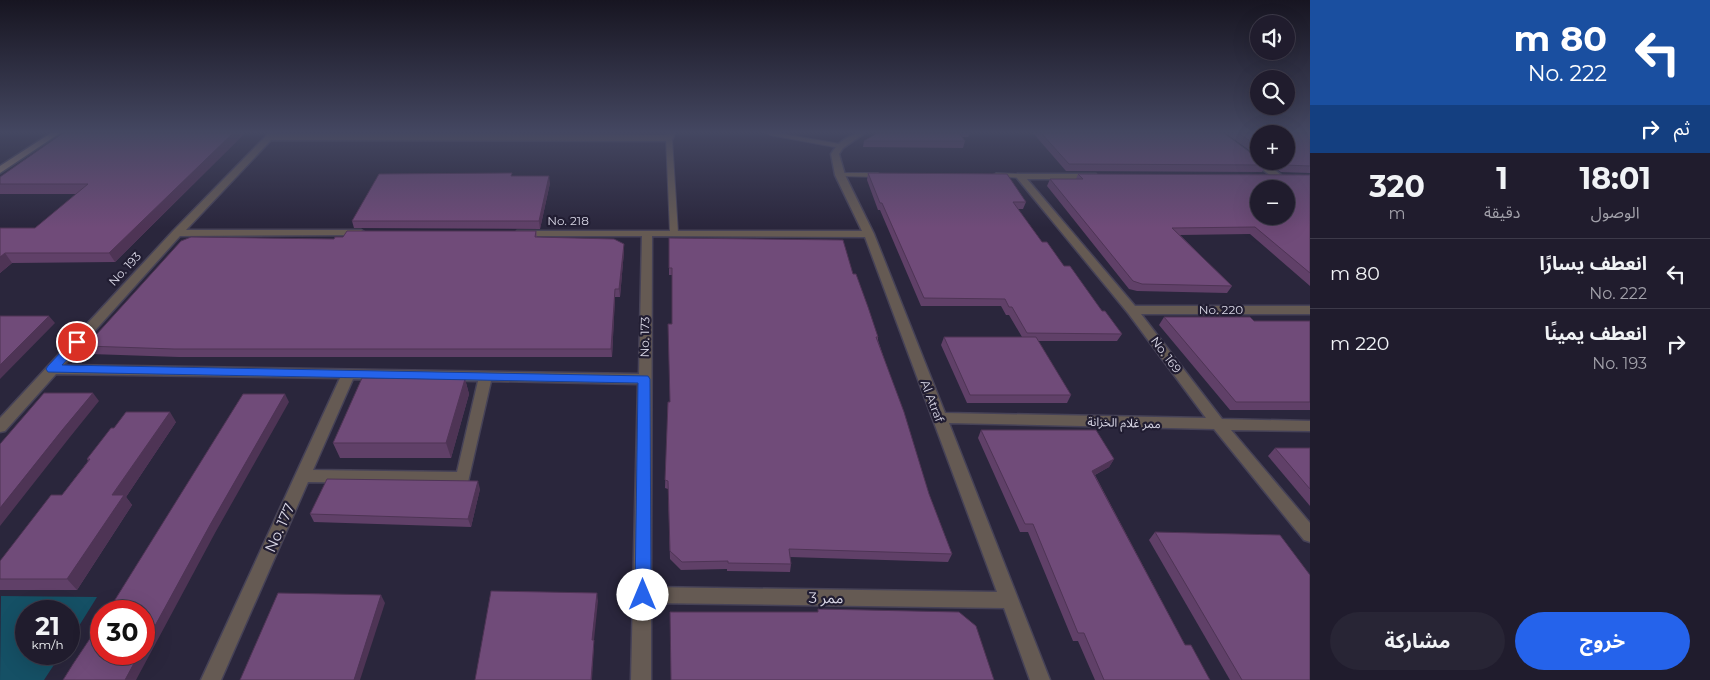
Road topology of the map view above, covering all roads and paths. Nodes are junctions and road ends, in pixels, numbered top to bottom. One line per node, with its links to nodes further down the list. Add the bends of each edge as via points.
1 (242, 165): 11 (street, No. 193)
2 (671, 165): 14 (lane)
3 (837, 165): 6 (street, Al Atraf)
4 (1264, 165): 10 (street, via 1282,177)
5 (987, 175): 8 (lane)
6 (840, 176): 7 (lane); 16 (street, Al Atraf)
7 (889, 176)
8 (1020, 176): 9 (street); 17 (street, No. 169)
9 (1100, 176)
10 (1258, 177)
11 (177, 233): 12 (street); 19 (street, No. 193)
12 (367, 233)
13 (507, 233): 15 (street, No. 218)
14 (674, 233): 15 (street, No. 218); 16 (street, No. 218)
15 (647, 234): 22 (street, No. 173)
16 (869, 234): 23 (street, Al Atraf)
17 (1132, 310): 18 (street, No. 220); 24 (street, No. 169)
18 (1310, 310)
19 (52, 369): 20 (street); 26 (street, No. 193)
20 (348, 376): 21 (street); 27 (street, No. 177)
21 (485, 378): 22 (street); 27 (street, via 463,478)
22 (644, 379): 29 (street, No. 173)
23 (938, 418): 24 (street, ممر غلام الخزانة); 30 (street, Al Atraf)
24 (1219, 425): 25 (street, ممر غلام الخزانة); 28 (street, No. 169)
25 (1310, 426)
26 (0, 427)
27 (304, 476): 31 (street, No. 177)
28 (1310, 535)
29 (643, 595): 30 (street, ممر 3); 32 (street, No. 173)
30 (1010, 600): 33 (street, Al Atraf)
31 (212, 680)
32 (641, 680)
33 (1040, 680)

